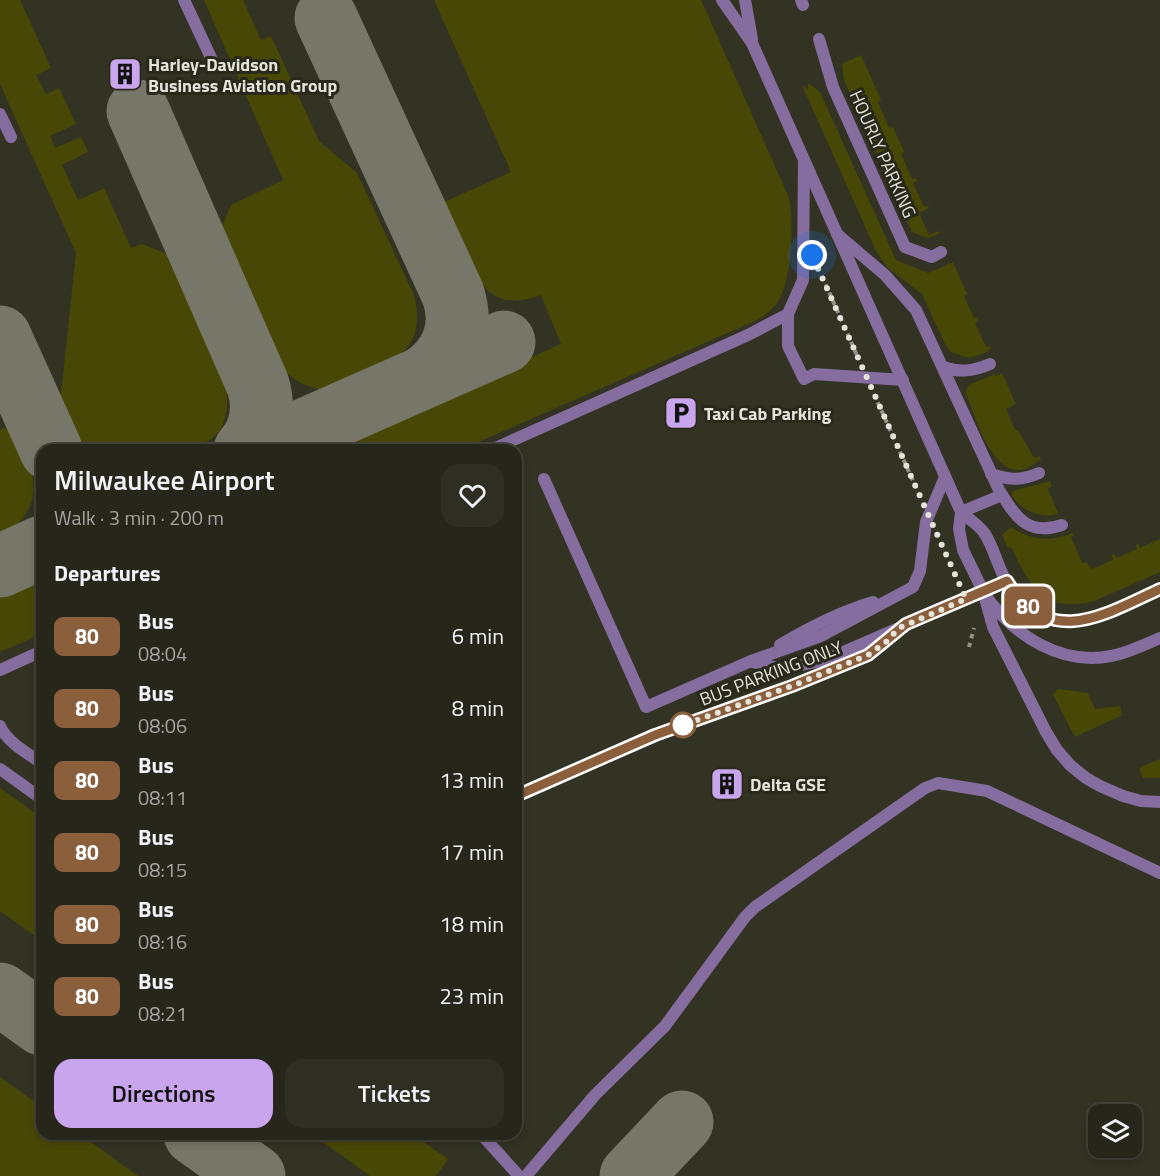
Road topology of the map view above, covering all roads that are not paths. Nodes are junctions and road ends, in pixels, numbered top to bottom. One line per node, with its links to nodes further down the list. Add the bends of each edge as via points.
1 (184, 0): 6 (street)
2 (722, 0): 5 (street)
3 (745, 0): 5 (street)
4 (819, 39): 11 (street, HOURLY PARKING, via 833,87 906,247 932,256)
5 (752, 43): 9 (street)
6 (214, 64)
7 (0, 114): 8 (street)
8 (10, 137)
9 (804, 160): 10 (street); 12 (street, via 803,280)
10 (836, 234): 14 (street, via 885,275 916,310); 15 (street)
11 (941, 252)
12 (788, 314): 15 (street, via 788,346 804,379 814,374); 16 (street)
13 (990, 364): 14 (street, via 960,371)
14 (943, 367): 18 (street)
15 (903, 380): 19 (street)
16 (504, 444)
17 (1039, 473): 18 (street, via 1014,480)
18 (991, 474): 21 (street)
19 (945, 477): 22 (street); 30 (street, via 929,516 912,587 821,636)
20 (544, 479): 30 (street, via 646,707)
21 (1002, 495): 22 (street); 23 (street, via 1013,514 1024,523)
22 (961, 512): 24 (street, via 984,533); 26 (street, via 963,549)
23 (1062, 525)
24 (1007, 581): 25 (street, via 1025,603 1043,616 1062,622 1102,615); 26 (street)
25 (1160, 590)
26 (983, 591): 27 (street); 28 (street, via 1017,630 1063,654 1110,656); 37 (street, via 993,627 1057,750 1070,765 1100,786 1141,801)
27 (899, 628): 30 (street, via 825,660 783,669); 35 (street, BUS PARKING ONLY, via 868,655 655,735)
28 (1160, 638)
29 (36, 654): 31 (street)
30 (751, 662)
31 (0, 670)
32 (0, 726): 33 (street, via 15,744)
33 (36, 759)
34 (0, 769): 36 (street)
35 (522, 793)
36 (36, 795)
37 (1160, 802)
38 (1160, 873): 41 (street, via 987,791 938,783 925,788 755,907 665,1026 595,1095)
39 (486, 1140): 40 (street)
40 (519, 1176)
41 (526, 1176)

